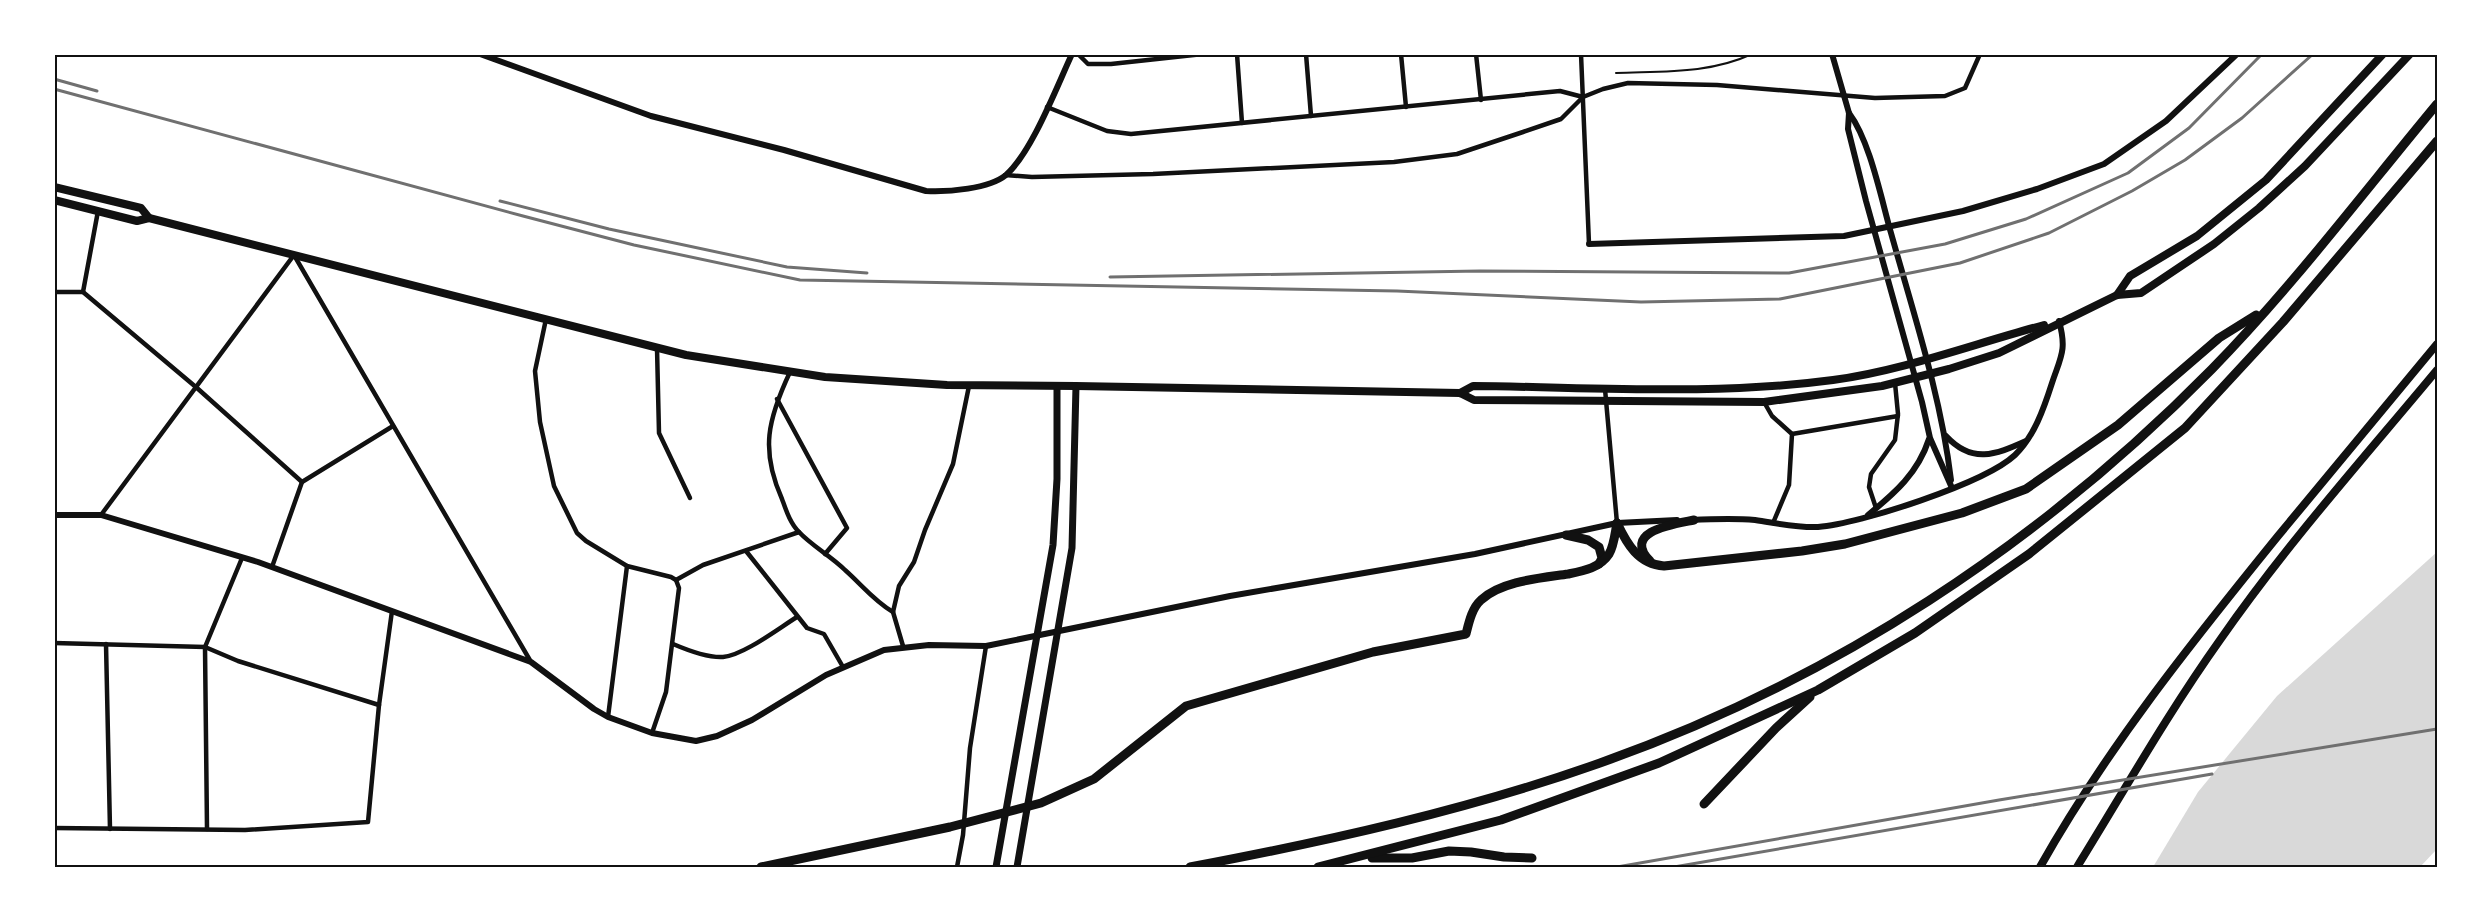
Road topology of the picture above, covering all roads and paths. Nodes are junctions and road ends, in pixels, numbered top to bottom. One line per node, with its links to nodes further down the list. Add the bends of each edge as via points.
1 (480, 54): 27 (street, via 651,116 926,191 970,189)
2 (1072, 54): 21 (street)
3 (1078, 54): 4 (street, via 1088,64)
4 (1203, 54)
5 (1236, 54): 25 (street)
6 (1306, 54): 24 (street)
7 (1401, 54): 22 (street)
8 (1476, 54): 19 (street)
9 (1581, 54): 18 (street)
10 (1752, 54): 16 (lane, via 1705,69)
11 (1832, 54): 17 (street)
12 (1980, 54): 17 (street, via 1965,88 1945,96)
13 (2237, 54): 32 (street, via 2166,122 2104,164 1963,211 1844,236)
14 (2383, 54): 36 (main road, via 2272,174 2197,236 2130,276)
15 (2410, 54): 36 (main road, via 2306,166 2259,208 2141,293)
16 (1616, 73)
17 (1844, 96): 18 (street, via 1717,85 1628,83); 23 (street)
18 (1583, 97): 19 (street, via 1560,91); 27 (street, via 1561,119 1457,154 1432,158 1153,174); 32 (street)
19 (1481, 100): 22 (street)
20 (2437, 104): 37 (highway)
21 (1047, 107): 25 (street, via 1107,131 1131,134); 27 (street, via 1029,144)
22 (1406, 107): 24 (street)
23 (1849, 113): 57 (street, via 1859,126 1881,197); 58 (street, via 1848,129)
24 (1311, 116): 25 (street)
25 (1242, 123)
26 (2437, 141): 91 (highway, via 2283,322 2184,428 2029,554 1915,633)
27 (1005, 175)
28 (54, 187): 31 (main road, via 141,208)
29 (54, 200): 30 (main road)
30 (98, 211): 31 (main road, via 137,221); 35 (street)
31 (149, 218): 33 (main road)
32 (1589, 244)
33 (294, 255): 38 (main road); 49 (street); 55 (street)
34 (54, 292): 35 (street)
35 (83, 292): 49 (street)
36 (2117, 294): 39 (main road)
37 (2266, 309): 76 (highway, via 2219,338 2118,425 2026,489 1962,513 1845,544); 105 (highway, via 2180,400 2004,551 1862,643 1789,681 1674,734 1530,786 1378,826)
38 (546, 320): 41 (main road); 77 (street, via 535,371 540,422 554,486 577,533)
39 (2059, 321): 44 (main road, via 1999,352); 48 (main road, via 1945,356 1832,380 1747,387); 59 (street, via 2064,345 2046,401)
40 (2437, 344): 107 (highway, via 2156,689 2062,827)
41 (657, 348): 43 (main road); 62 (street, via 659,433)
42 (2437, 370): 108 (highway, via 2290,545 2221,638 2169,714)
43 (790, 372): 45 (main road); 51 (street)
44 (1895, 383): 53 (main road); 54 (street)
45 (969, 386): 46 (main road); 81 (street, via 953,464 914,562 900,586)
46 (1058, 386): 47 (main road); 103 (main road, via 1053,545)
47 (1076, 386): 50 (main road); 104 (main road, via 1072,548)
48 (1605, 387): 50 (main road, via 1473,386); 52 (street)
49 (197, 388): 60 (street); 65 (street)
50 (1460, 393): 52 (main road, via 1474,400)
51 (777, 399): 70 (street, via 768,442 770,466 787,513); 73 (street, via 847,528)
52 (1606, 402): 53 (main road); 68 (street)
53 (1764, 402): 56 (street)
54 (1898, 416): 56 (street); 63 (street, via 1895,440 1870,474 1869,487)
55 (393, 426): 60 (street); 89 (street)
56 (1792, 434): 69 (street, via 1789,485)
57 (1946, 436): 59 (street, via 1956,447 1984,455); 61 (street)
58 (1930, 438): 61 (street); 63 (street, via 1912,476)
59 (2028, 440): 61 (street, via 1995,469)
60 (302, 482): 78 (street)
61 (1952, 488): 66 (street)
62 (690, 498)
63 (1876, 508): 66 (street)
64 (54, 515): 65 (street)
65 (101, 515): 74 (street)
66 (1865, 518): 69 (street, via 1818,527)
67 (1694, 520): 68 (street); 69 (street); 76 (highway, via 1644,537 1643,553)
68 (1617, 523): 71 (street); 75 (highway, via 1609,554); 76 (highway, via 1631,549)
69 (1773, 523)
70 (799, 532): 72 (street); 73 (street)
71 (1566, 535): 75 (highway, via 1599,547 1602,558); 88 (street, via 1230,596)
72 (746, 551): 79 (street, via 703,565); 82 (street)
73 (825, 554): 81 (street)
74 (242, 558): 78 (street); 86 (street)
75 (1598, 565): 101 (highway, via 1490,593 1479,601 1466,634 1373,652 1186,706 1094,779 1041,803 950,827)
76 (1657, 565)
77 (627, 566): 79 (street); 93 (street)
78 (272, 567): 80 (street)
79 (676, 580): 85 (street, via 679,588)
80 (392, 611): 89 (street); 92 (street)
81 (893, 612): 87 (street)
82 (797, 617): 85 (street, via 724,657); 90 (street, via 807,628 824,634)
83 (54, 643): 84 (street)
84 (106, 644): 86 (street); 97 (street)
85 (673, 644): 94 (street, via 666,692)
86 (205, 646): 92 (street, via 238,661); 98 (street)
87 (903, 646): 88 (street); 90 (street)
88 (986, 646): 102 (street)
89 (531, 662): 93 (street)
90 (843, 667): 94 (street, via 717,736 696,741)
91 (1818, 690): 95 (highway); 99 (highway, via 1659,763 1574,795 1501,820)
92 (379, 705): 98 (street, via 369,822)
93 (609, 717): 94 (street)
94 (652, 733)
95 (1704, 804)
96 (54, 828): 97 (street)
97 (110, 829): 98 (street)
98 (207, 829)
99 (1358, 858): 100 (highway, via 1412,858 1449,851); 106 (highway)
100 (1532, 858)
101 (762, 867)
102 (957, 867)
103 (996, 867)
104 (1017, 867)
105 (1190, 867)
106 (1318, 867)
107 (2040, 867)
108 (2077, 867)

